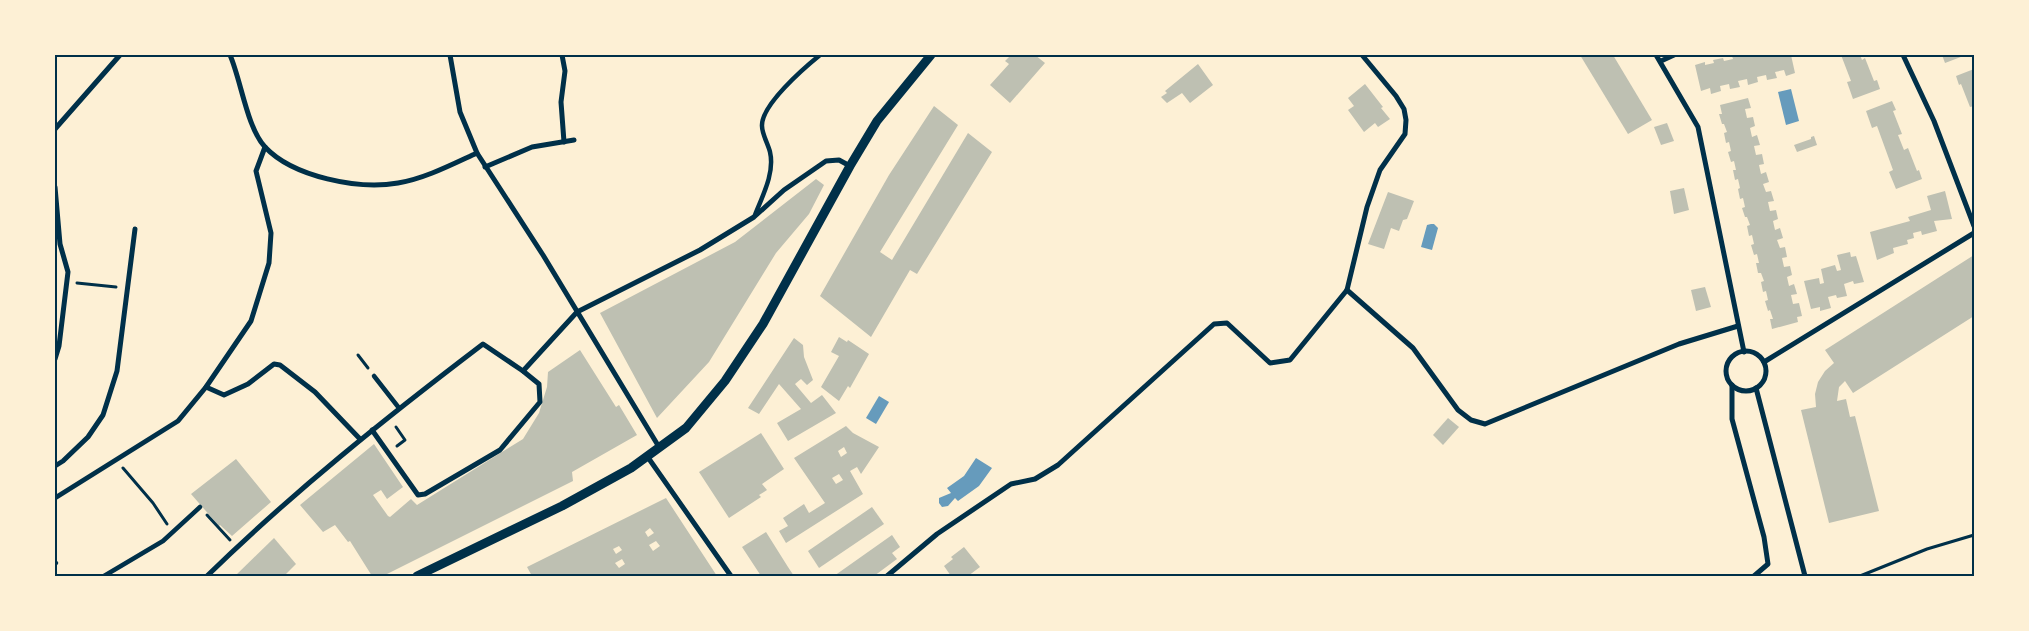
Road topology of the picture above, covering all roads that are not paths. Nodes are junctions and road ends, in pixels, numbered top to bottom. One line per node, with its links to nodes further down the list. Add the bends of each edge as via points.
1 (120, 55): 12 (street)
2 (230, 55): 15 (street, via 254,128)
3 (450, 55): 16 (street, via 460,112)
4 (562, 55): 14 (street, via 565,71 561,102)
5 (820, 55): 20 (street, via 792,79 766,111 762,126 771,154 769,177)
6 (931, 55): 17 (street, via 877,121)
7 (1362, 55): 24 (street, via 1396,96 1406,120 1404,134 1380,170)
8 (1656, 55): 11 (street)
9 (1674, 55): 11 (street)
10 (1903, 55): 21 (street, via 1934,121)
11 (1661, 61): 26 (street, via 1698,127)
12 (55, 129)
13 (574, 140): 14 (street)
14 (564, 142): 18 (street, via 532,147)
15 (265, 147): 16 (street, via 286,162 323,179 360,184 398,183); 33 (street, via 256,171 271,233 269,263 251,321)
16 (477, 153): 18 (street)
17 (850, 166): 20 (street, via 839,160 826,161 784,190); 38 (street, via 763,324 725,381 686,428)
18 (485, 168): 25 (street)
19 (55, 187): 28 (street, via 60,244 68,272)
20 (754, 217): 25 (street, via 700,250)
21 (1974, 226)
22 (135, 228): 40 (street, via 117,372 104,415 88,437)
23 (1974, 233): 29 (street)
24 (1346, 290): 26 (street, via 1413,348 1458,410 1471,420 1484,424 1679,344); 47 (street, via 1290,360 1270,363 1227,323 1214,324 1058,465 1035,478 1011,484 937,534)
25 (577, 312): 30 (street); 38 (street)
26 (1738, 326): 27 (street)
27 (1744, 352): 29 (street, via 1751,351); 32 (street, via 1732,357 1727,366 1727,376)
28 (55, 359)
29 (1764, 362): 34 (street, via 1765,377)
30 (523, 371): 35 (street, via 483,344); 36 (street, via 539,384 540,402 525,421 500,450 425,494 418,495)
31 (374, 376): 35 (street)
32 (1732, 385): 34 (street, via 1740,390); 48 (street, via 1732,419 1764,537 1768,564)
33 (206, 388): 37 (street, via 224,395 248,384 274,364 280,365 315,392); 41 (street, via 178,421)
34 (1756, 388): 49 (street)
35 (399, 408): 36 (street)
36 (372, 430): 37 (street)
37 (360, 440): 44 (street)
38 (659, 448): 39 (street)
39 (647, 456): 45 (street, via 562,506); 46 (street)
40 (55, 466)
41 (55, 498)
42 (200, 507): 43 (street, via 163,541)
43 (104, 576)
44 (208, 576)
45 (417, 576)
46 (731, 576)
47 (887, 576)
48 (1754, 576)
49 (1805, 576)

